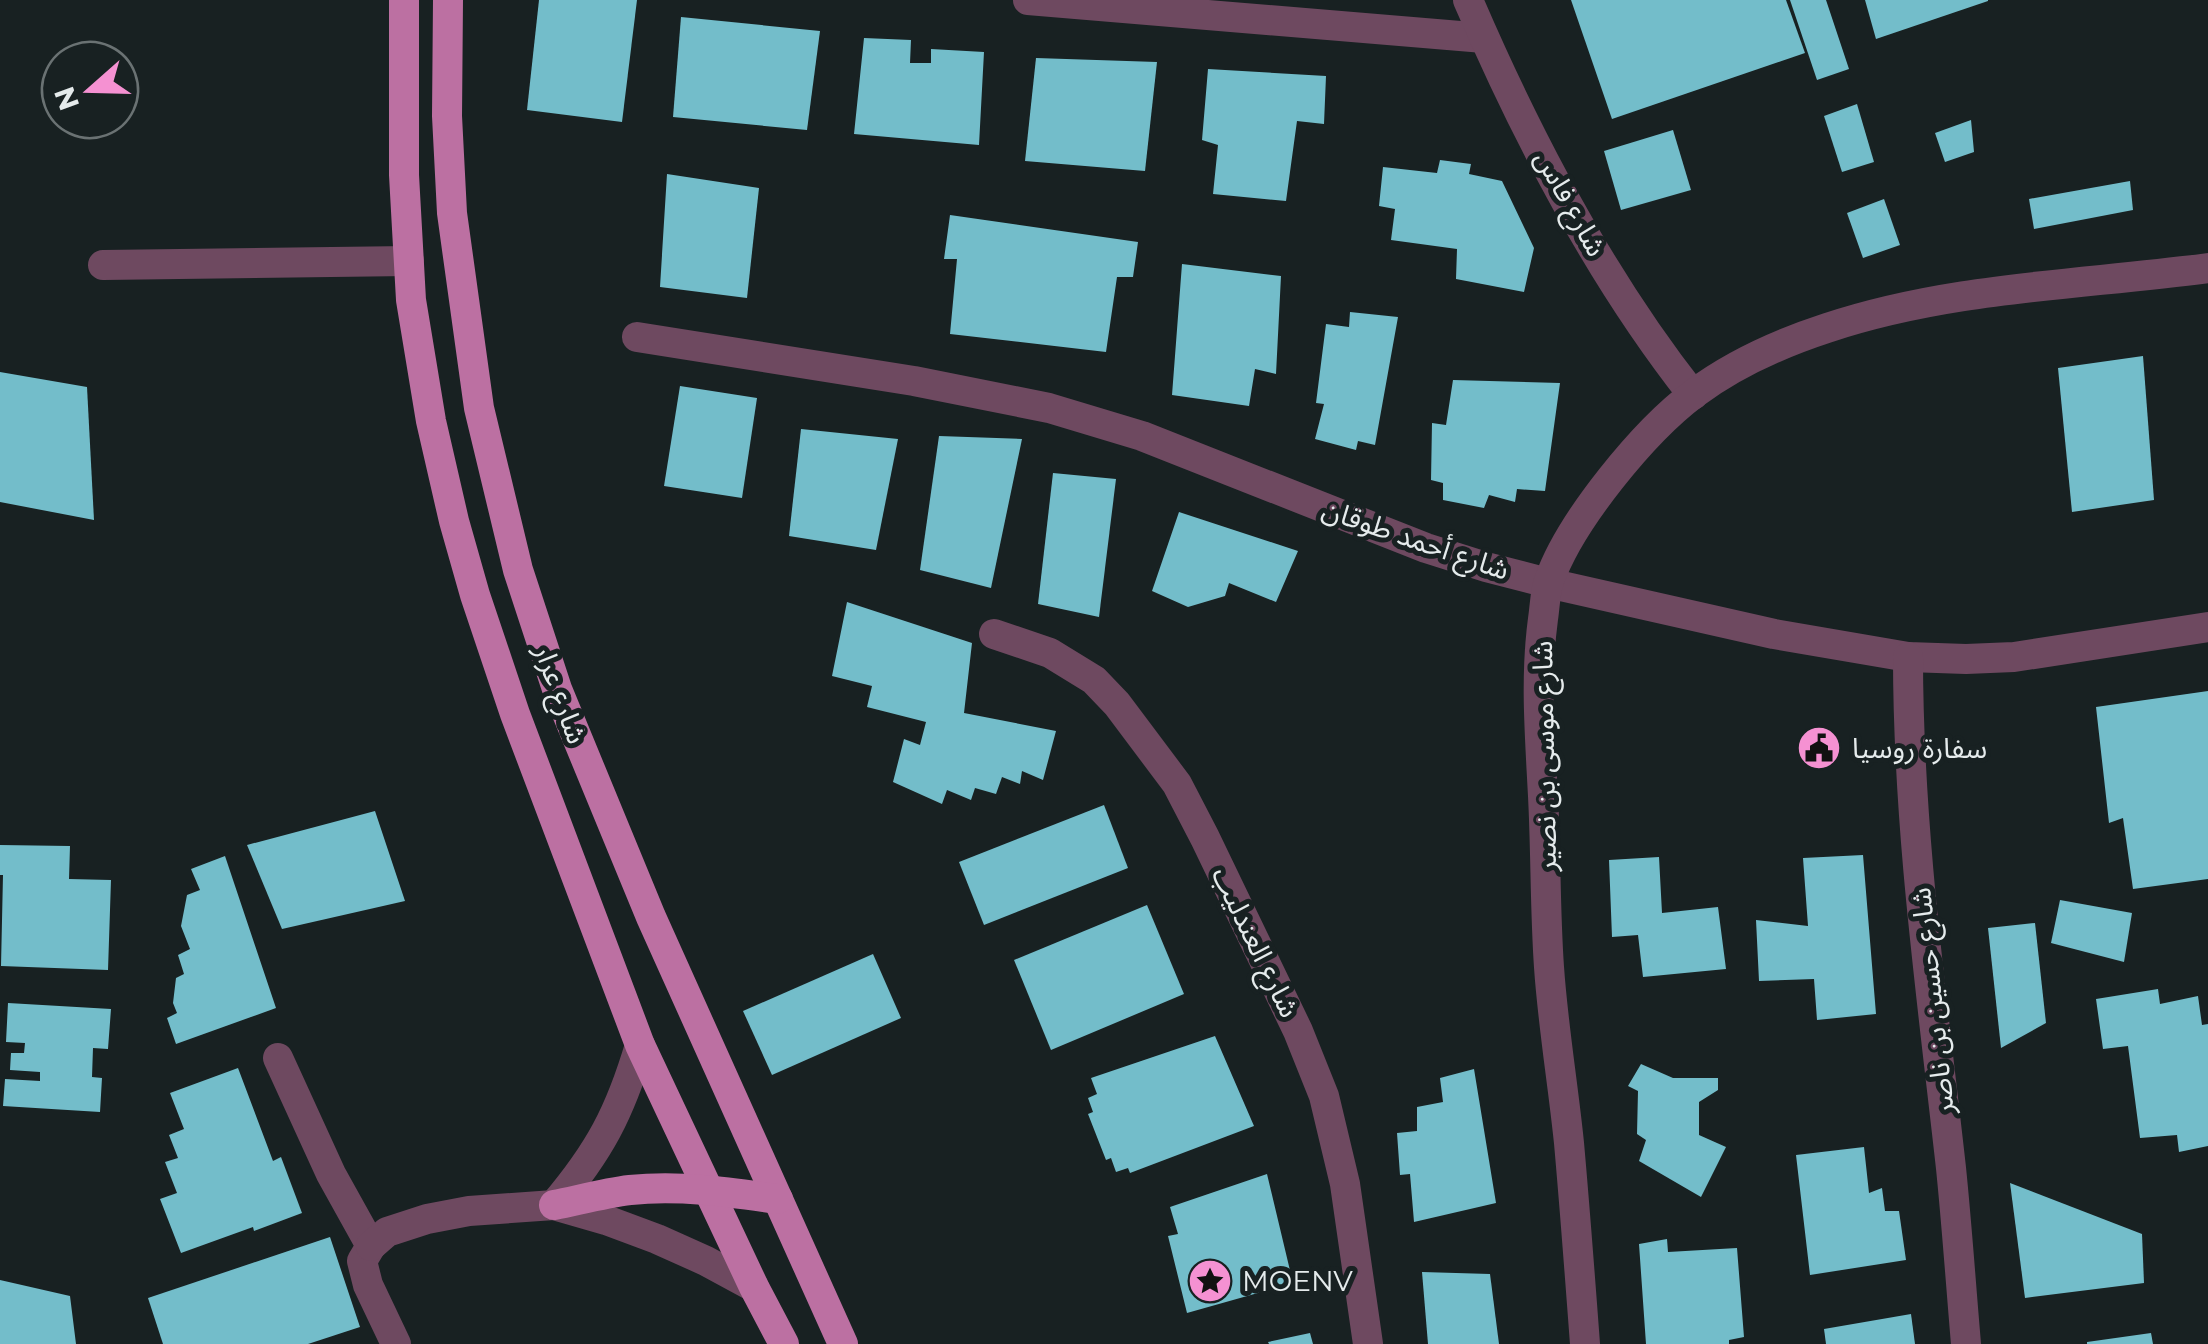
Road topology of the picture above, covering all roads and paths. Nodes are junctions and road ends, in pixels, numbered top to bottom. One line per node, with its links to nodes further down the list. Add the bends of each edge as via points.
1 (404, 0): 6 (main road, شارع عرار)
2 (448, 0): 18 (main road, شارع عرار, via 452,213 479,408 518,570 595,784)
3 (1028, 0): 5 (street)
4 (1468, 0): 5 (street, شارع فاس)
5 (1484, 38): 10 (street, شارع فاس, via 1586,234)
6 (408, 262): 7 (street); 15 (main road, شارع عرار, via 431,422 475,596)
7 (103, 265)
8 (2208, 268): 10 (street, شارع موسى بن نصير, via 1999,291 1877,314 1781,346)
9 (636, 337): 11 (street, شارع أحمد طوقان, via 1049,408 1142,436 1426,548)
10 (1693, 395): 11 (street, شارع موسى بن نصير, via 1596,497)
11 (1548, 583): 14 (street, شارع أحمد طوقان); 26 (street, شارع موسى بن نصير, via 1538,699 1549,966)
12 (2208, 627): 14 (street, شارع أحمد طوقان, via 2014,658)
13 (994, 634): 25 (street, شارع العندليب, via 1050,652 1094,680 1176,784 1206,838 1324,1096 1345,1184)
14 (1908, 657): 27 (street, شارع حسين بن ناصر, via 1919,892)
15 (640, 1045): 17 (main road, شارع عرار); 19 (street, via 608,1131)
16 (278, 1058): 20 (street)
17 (709, 1190): 18 (main road); 19 (main road, via 628,1190); 21 (main road, شارع عرار)
18 (778, 1198): 24 (main road, شارع عرار)
19 (554, 1205): 20 (street, via 427,1220 387,1232); 21 (street, via 657,1239)
20 (371, 1246): 22 (street, via 362,1261 368,1285)
21 (754, 1287): 23 (main road, شارع عرار)
22 (396, 1344)
23 (784, 1344)
24 (844, 1344)
25 (1368, 1344)
26 (1585, 1344)
27 (1966, 1344)

